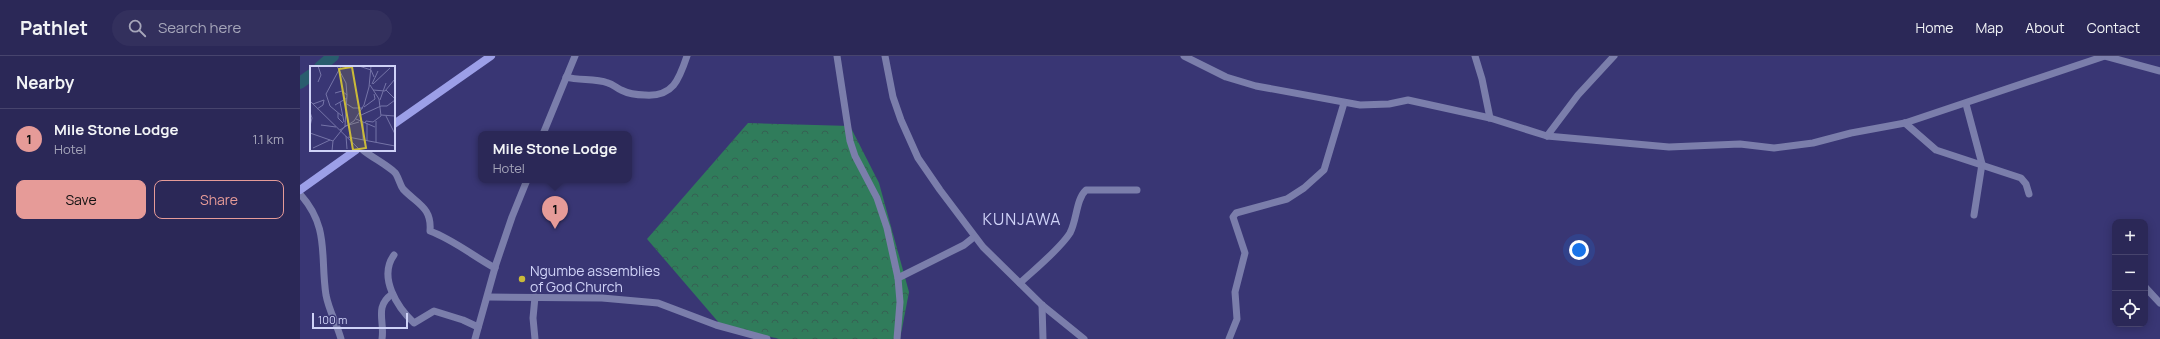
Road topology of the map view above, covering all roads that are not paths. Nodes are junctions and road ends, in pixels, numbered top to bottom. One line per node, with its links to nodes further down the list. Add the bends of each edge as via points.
1 (491, 56): 15 (main road)
2 (575, 56): 11 (street)
3 (687, 56): 11 (street, via 672,88 660,95 635,95 607,82 580,81)
4 (837, 56): 31 (street, via 850,141 877,198 887,228)
5 (885, 56): 28 (street, via 893,98 909,141)
6 (1184, 56): 12 (street, via 1226,78)
7 (1475, 56): 14 (street)
8 (1614, 56): 18 (street, via 1578,95)
9 (2105, 56): 10 (street); 13 (street)
10 (2160, 70)
11 (566, 77): 17 (street)
12 (1344, 103): 14 (street, via 1389,104 1408,100); 48 (street, via 1327,166 1321,174 1287,200 1233,217 1245,253 1235,292 1237,319)
13 (1966, 104): 16 (street); 21 (street)
14 (1490, 118): 18 (street)
15 (395, 123)
16 (1906, 123): 18 (street, via 1813,143 1774,148 1740,144 1653,146); 21 (street, via 1936,150)
17 (544, 131)
18 (1547, 136)
19 (355, 151): 23 (main road)
20 (364, 151): 30 (street, via 396,173 402,188 417,199 428,214 431,222 430,231 449,238)
21 (1982, 164): 26 (street, via 2021,178); 27 (street)
22 (526, 183): 30 (street)
23 (300, 190)
24 (1137, 190): 32 (street, via 1086,190 1069,234)
25 (300, 194): 40 (street, via 308,203 323,240 326,296)
26 (2029, 194)
27 (1974, 216)
28 (974, 237): 31 (street, via 945,255); 32 (street)
29 (394, 255): 34 (street, via 390,261 388,274)
30 (495, 268): 36 (street)
31 (898, 278): 45 (street, via 900,302)
32 (1020, 283): 38 (street)
33 (2148, 290): 37 (street)
34 (392, 294): 39 (street, via 414,324 434,311 463,320); 41 (street, via 384,299)
35 (535, 297): 36 (street); 43 (street); 44 (street, via 602,298 658,303 716,325)
36 (488, 298): 39 (street)
37 (2160, 303)
38 (1042, 305): 46 (street); 47 (street)
39 (478, 328): 42 (street)
40 (341, 339)
41 (382, 339)
42 (474, 339)
43 (535, 339)
44 (767, 339)
45 (897, 339)
46 (1043, 339)
47 (1084, 339)
48 (1229, 339)

